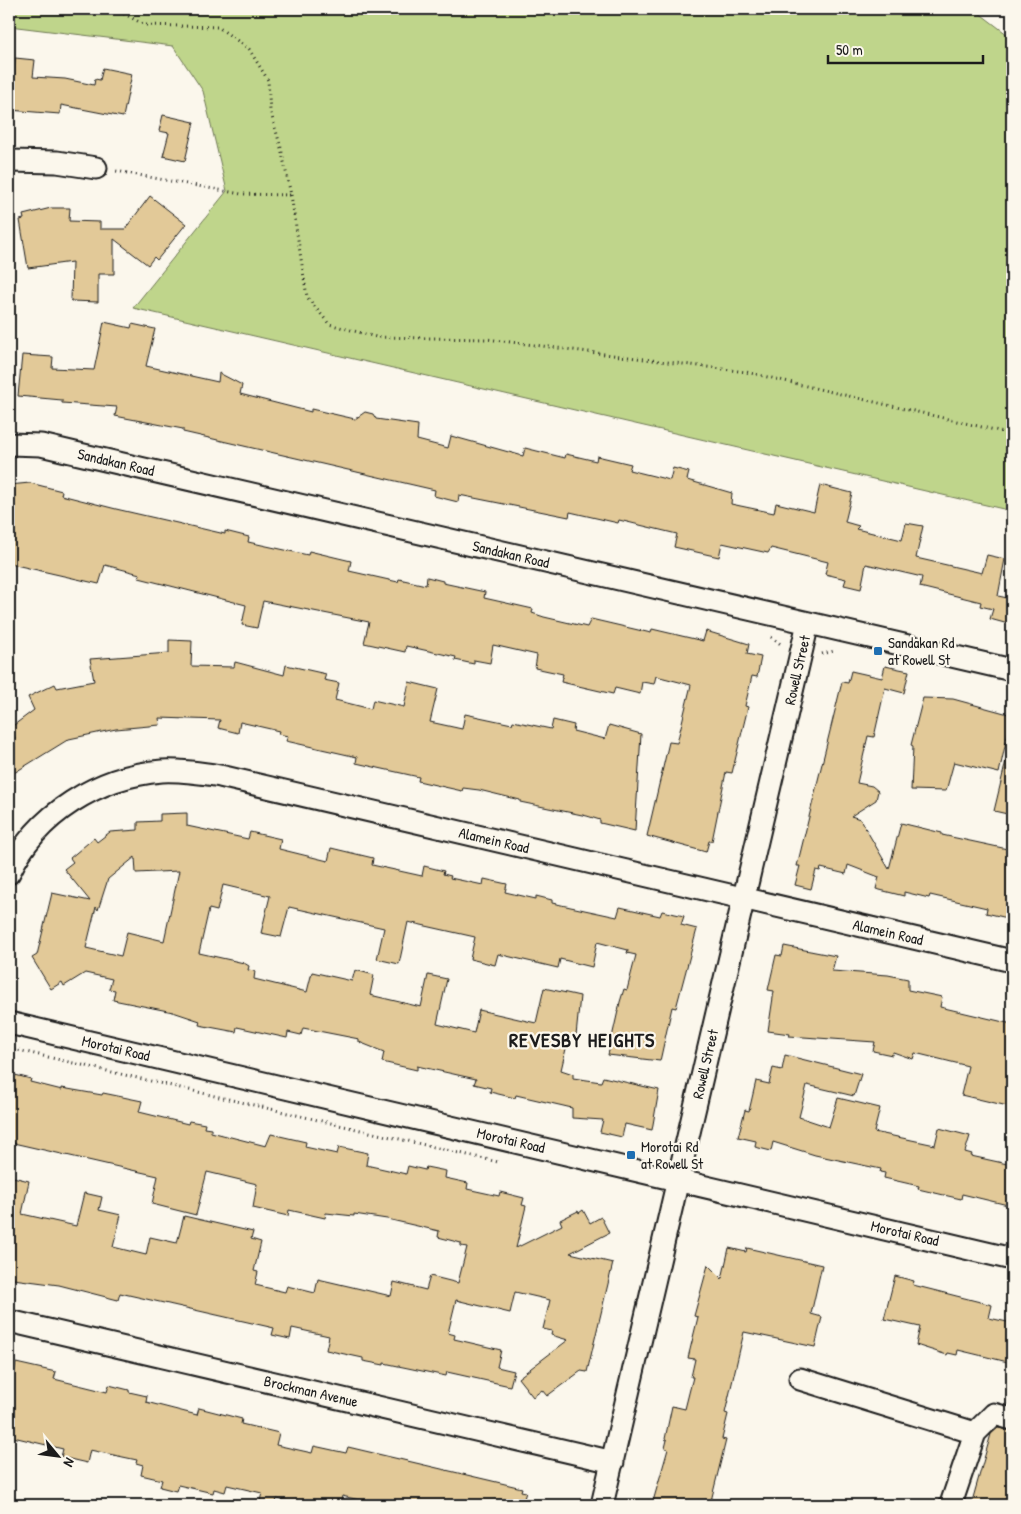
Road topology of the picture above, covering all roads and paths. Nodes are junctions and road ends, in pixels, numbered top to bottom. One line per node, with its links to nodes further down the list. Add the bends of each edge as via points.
1 (115, 9): 4 (path, via 145,25 218,27 249,49 268,80 270,110)
2 (9, 161): 3 (street, via 57,162)
3 (96, 168): 4 (path, via 241,194)
4 (291, 195): 5 (path, via 307,297 330,324 376,337 487,339 746,372)
5 (1012, 434)
6 (9, 444): 7 (street, Sandakan Road, via 41,445)
7 (808, 623): 8 (street, Sandakan Road); 10 (street, Rowell Street)
8 (1012, 670)
9 (9, 873): 10 (street, Alamein Road, via 28,841 72,801 100,786 134,775 192,771)
10 (744, 898): 11 (street, Alamein Road); 15 (street, Rowell Street)
11 (1012, 961)
12 (9, 1023): 15 (street, Morotai Road)
13 (9, 1048): 14 (path)
14 (500, 1162)
15 (679, 1179): 16 (street, Morotai Road); 21 (street, Rowell Street)
16 (1012, 1259)
17 (9, 1321): 21 (street, Brockman Avenue)
18 (800, 1379): 20 (street)
19 (1012, 1419): 20 (street, via 994,1414)
20 (975, 1433): 23 (street, via 951,1504)
21 (613, 1462): 22 (street, Rowell Street)
22 (602, 1505)
23 (954, 1505)

